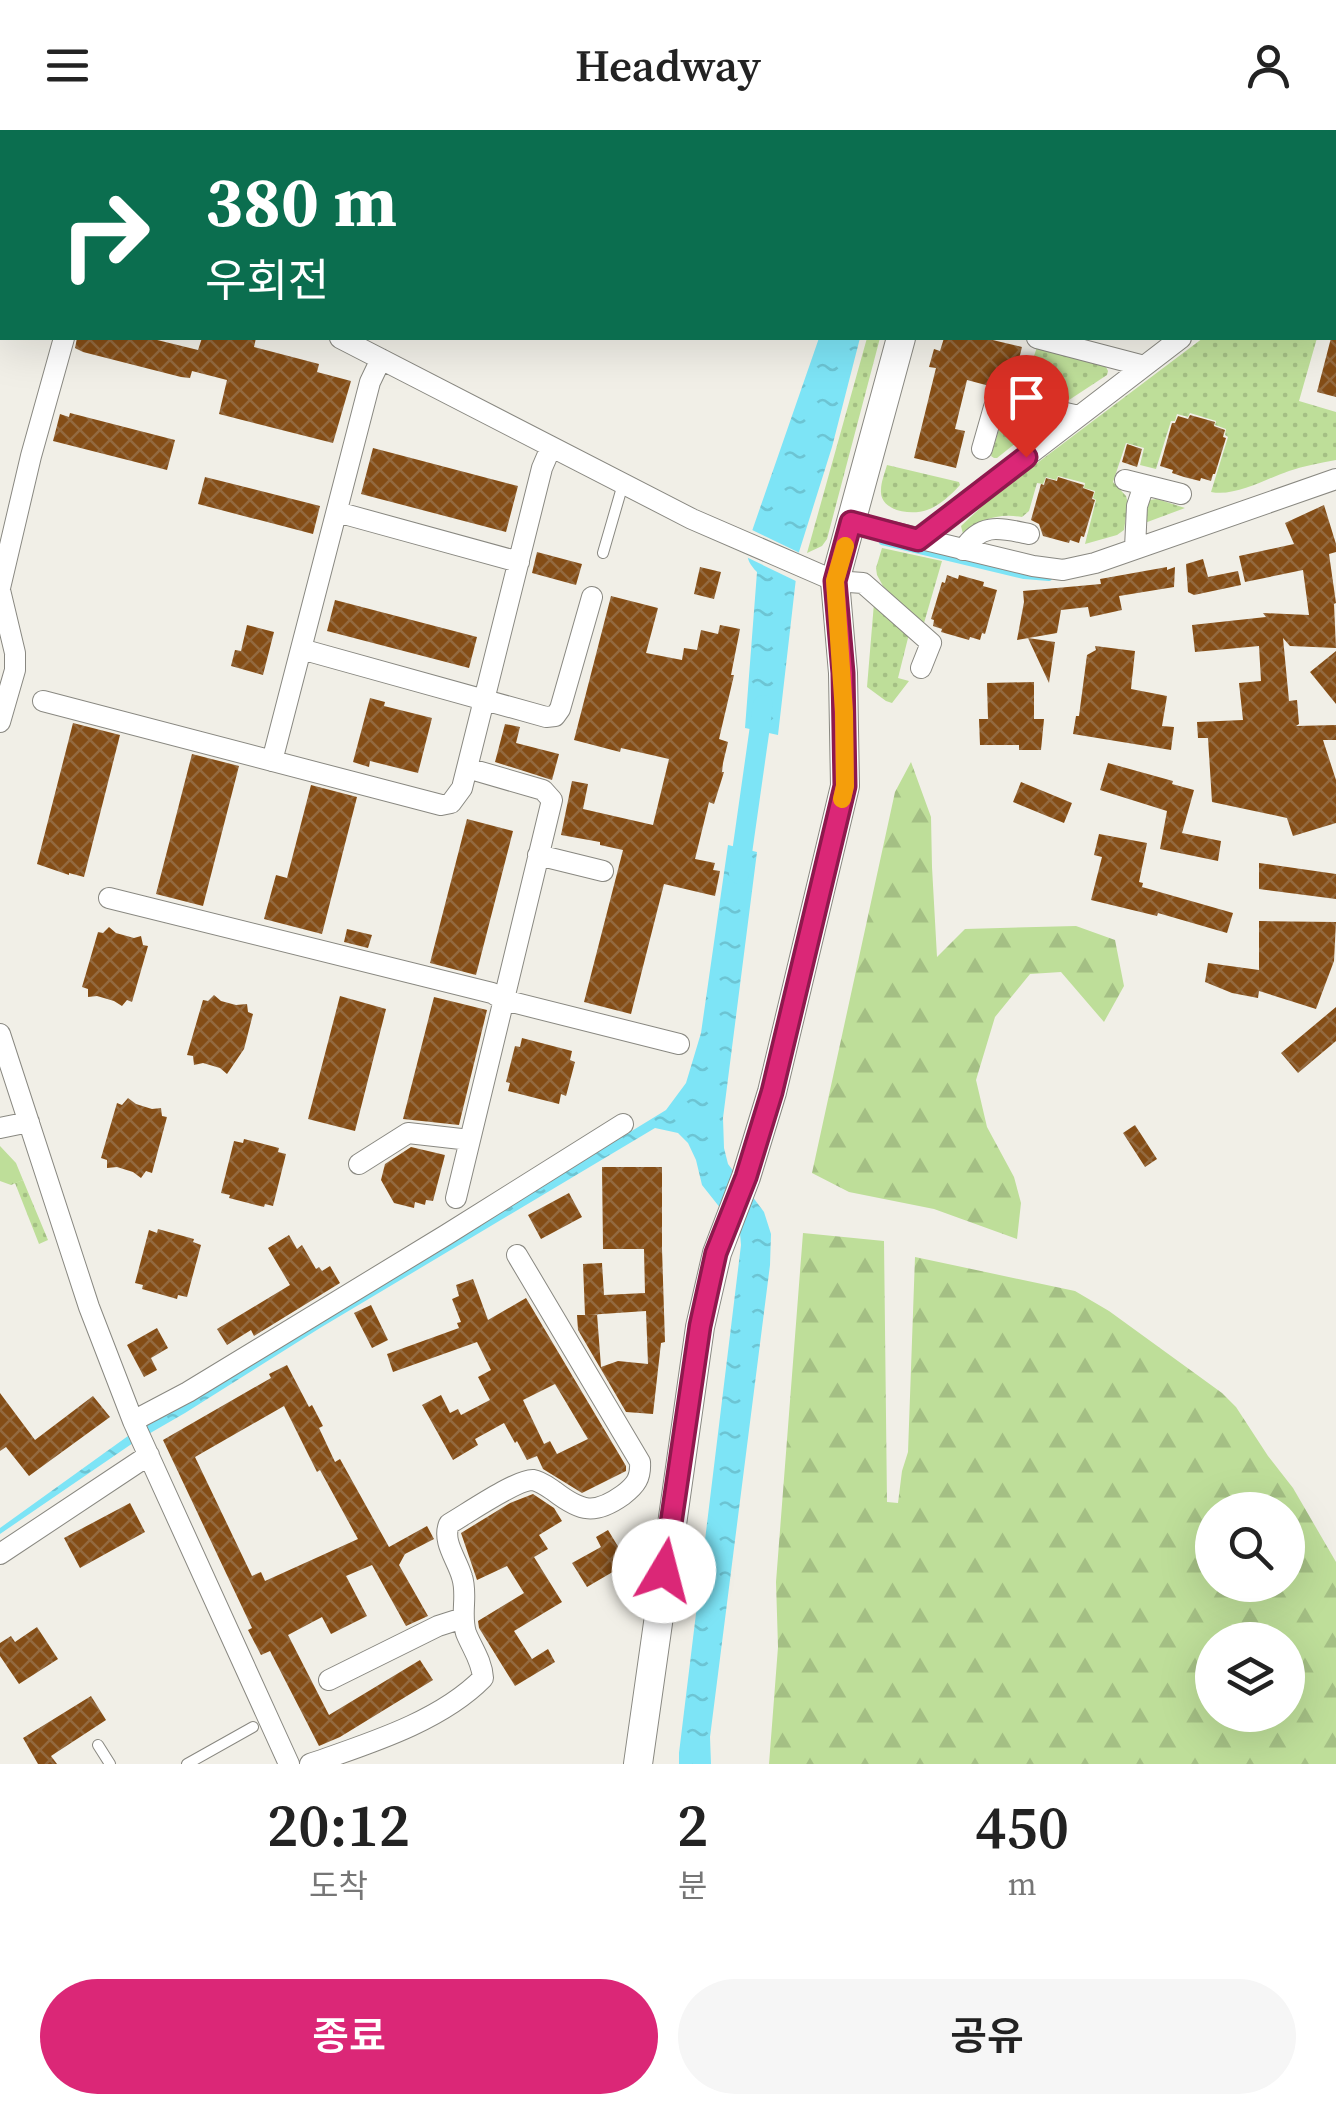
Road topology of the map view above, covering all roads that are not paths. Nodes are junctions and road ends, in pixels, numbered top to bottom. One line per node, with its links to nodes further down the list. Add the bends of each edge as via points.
1 (63, 340): 23 (street)
2 (344, 340): 6 (street)
3 (899, 340): 15 (main road)
4 (1046, 340): 7 (street)
5 (1178, 340): 7 (street)
6 (381, 358): 9 (street); 14 (street)
7 (1144, 366): 8 (street)
8 (1079, 416): 10 (street, via 1004,399 994,406); 17 (street)
9 (551, 447): 12 (street); 21 (street)
10 (982, 449)
11 (1336, 479): 18 (street)
12 (623, 484): 20 (lane); 22 (street)
13 (1181, 494): 18 (street, via 1135,482)
14 (337, 512): 21 (street); 25 (street)
15 (851, 522): 17 (street); 22 (main road)
16 (1029, 534): 19 (street, via 979,532)
17 (918, 540): 19 (street)
18 (1135, 548): 19 (street, via 1063,570)
19 (963, 550)
20 (603, 552)
21 (519, 562): 27 (street)
22 (835, 581): 26 (street, via 864,583 931,644); 55 (main road, via 845,786 776,1075 716,1253 700,1326)
23 (0, 589): 29 (street, via 15,652)
24 (592, 597): 27 (street, via 554,716)
25 (301, 649): 27 (street); 30 (street)
26 (921, 668)
27 (484, 699): 31 (street)
28 (43, 701): 30 (street)
29 (0, 722)
30 (272, 761): 31 (street, via 441,805 458,796)
31 (467, 768): 32 (street, via 548,794)
32 (538, 855): 33 (street); 35 (street)
33 (603, 872)
34 (110, 898): 35 (street)
35 (504, 1000): 37 (street); 41 (street)
36 (0, 1034): 38 (street)
37 (679, 1044)
38 (30, 1122): 40 (street); 45 (street, via 89,1307)
39 (623, 1124): 45 (street, via 188,1392)
40 (0, 1128)
41 (470, 1140): 42 (street, via 408,1132); 43 (street)
42 (359, 1164)
43 (456, 1198)
44 (518, 1255): 47 (street, via 640,1462 641,1476 602,1509 587,1510 534,1480 450,1524 447,1540 464,1580)
45 (140, 1436): 46 (street); 49 (street)
46 (0, 1554)
47 (463, 1618): 48 (street); 54 (street, via 483,1678 433,1714)
48 (329, 1680)
49 (261, 1724): 52 (lane); 53 (street)
50 (98, 1745): 51 (lane)
51 (110, 1764)
52 (187, 1764)
53 (289, 1764)
54 (310, 1764)
55 (638, 1764)

